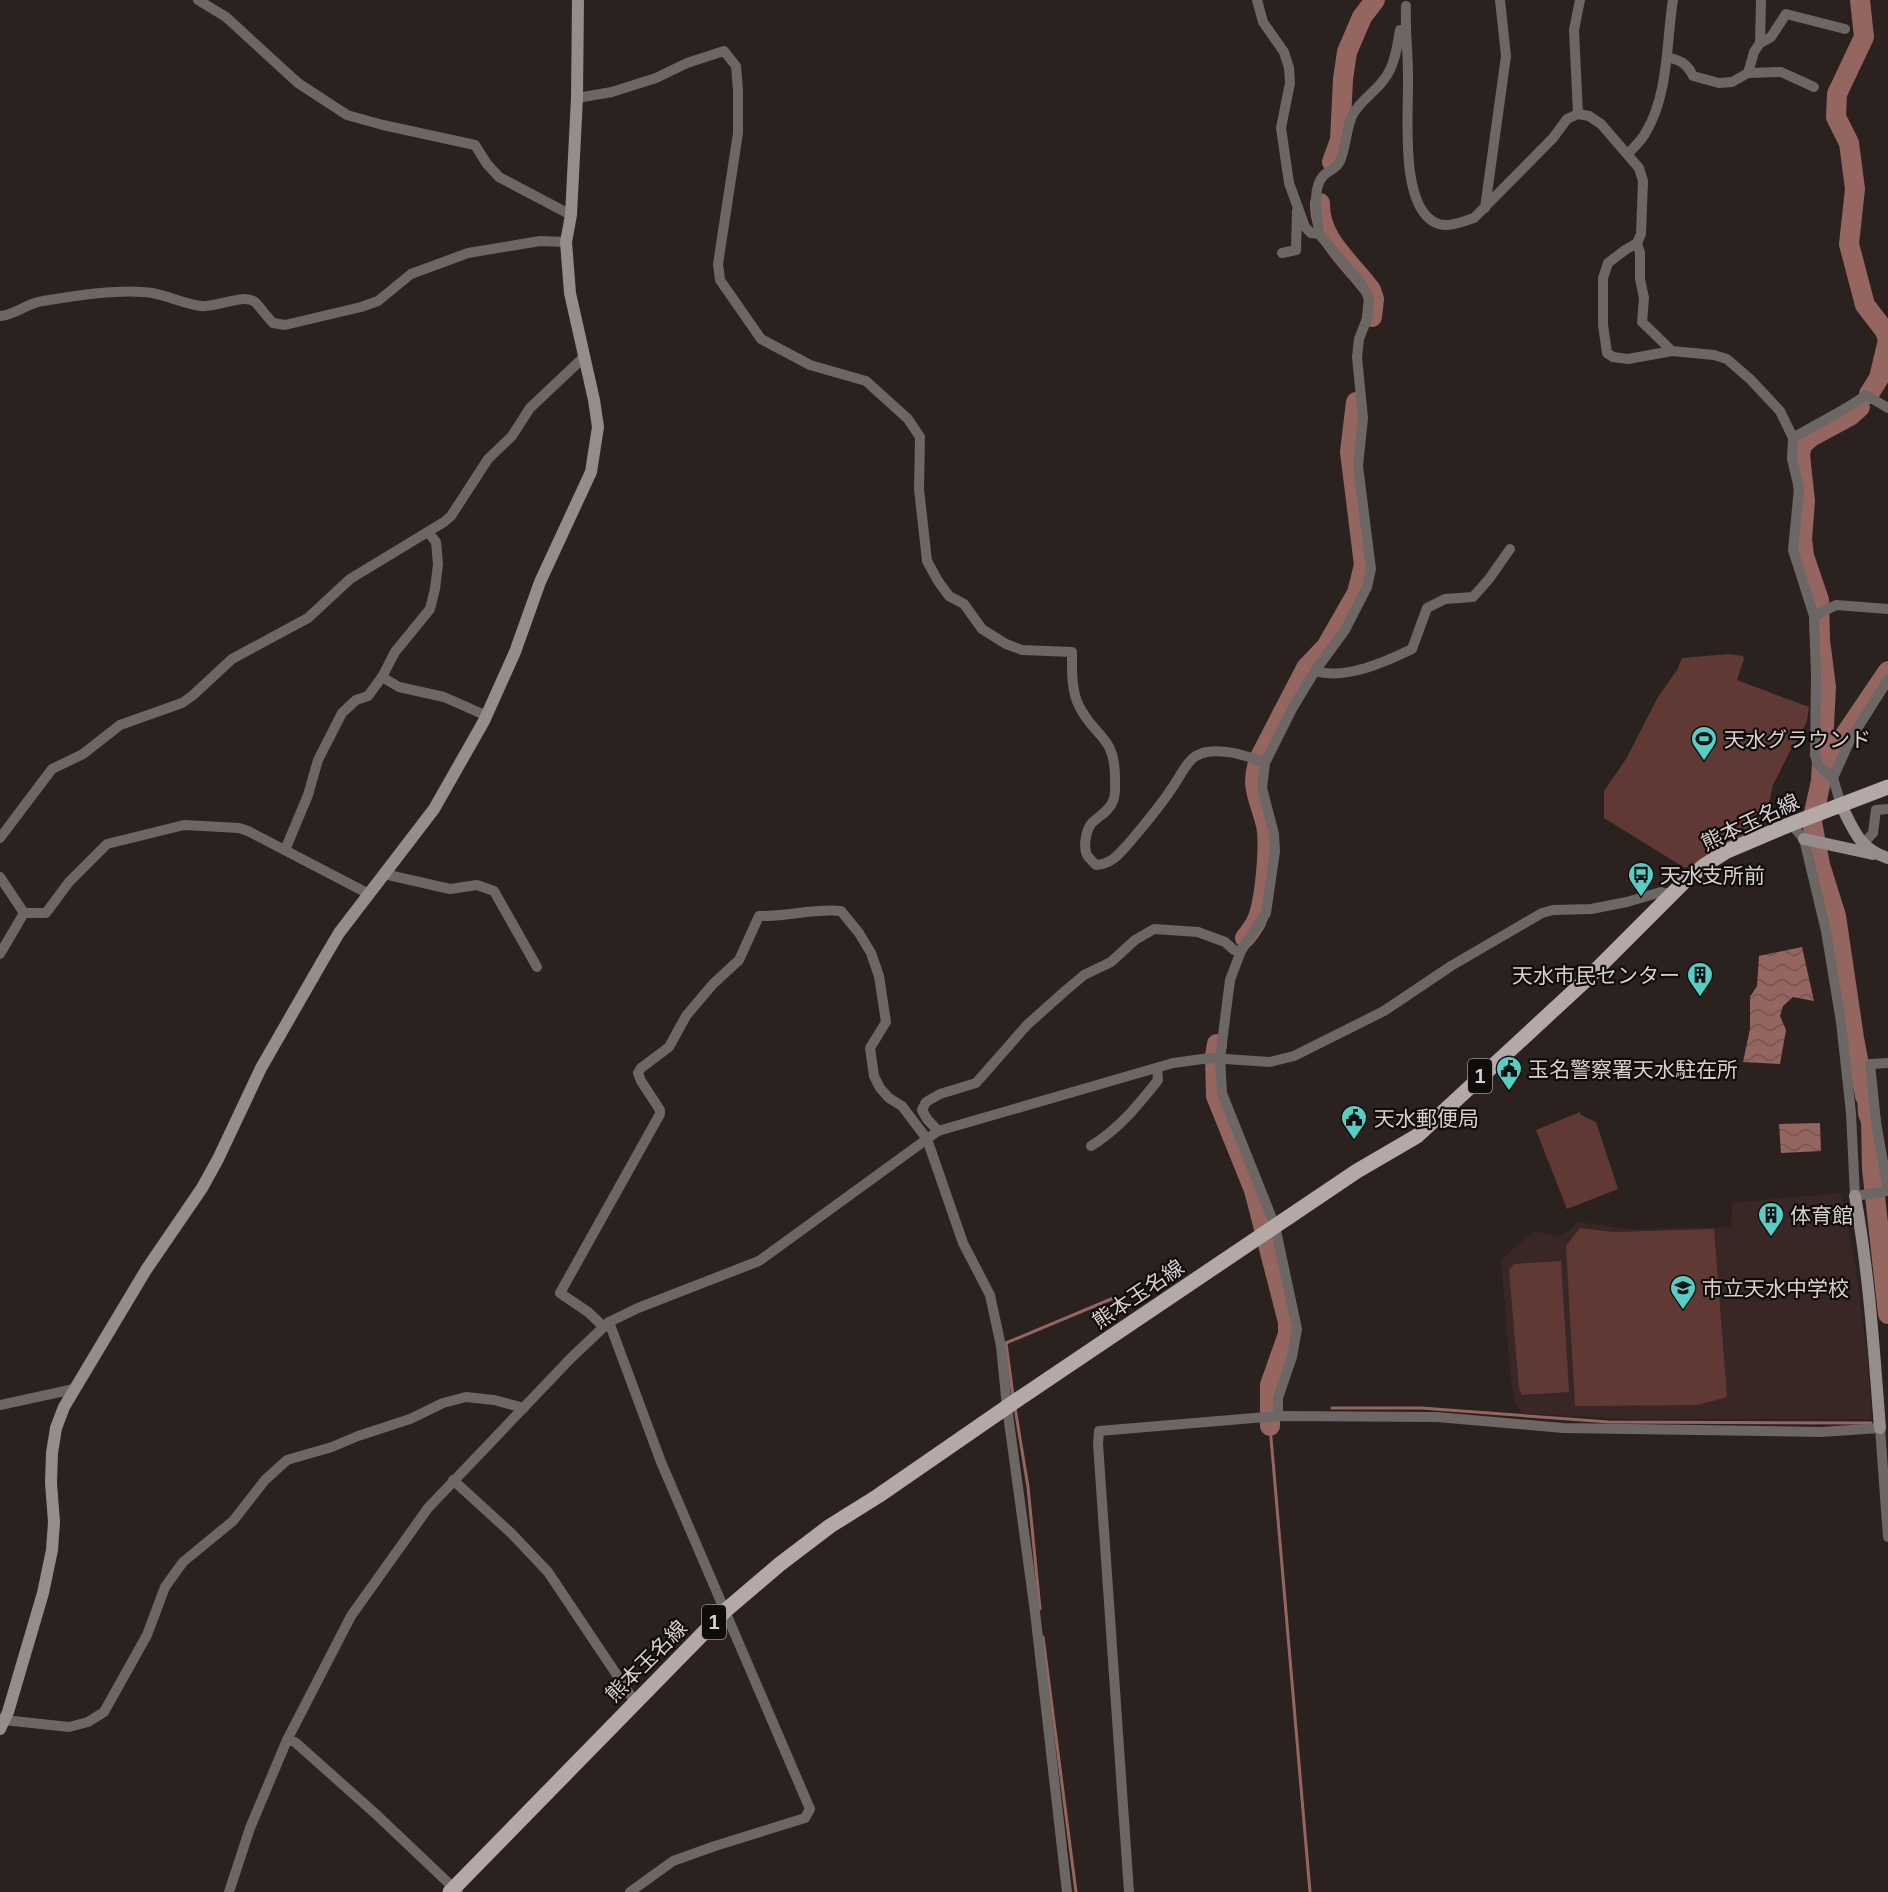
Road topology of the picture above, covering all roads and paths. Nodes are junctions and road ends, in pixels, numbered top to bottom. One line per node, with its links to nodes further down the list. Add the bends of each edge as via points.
1 (198, 0): 19 (street, via 225,16 298,83 347,115 475,145 499,177)
2 (1257, 0): 17 (street, via 1263,22 1284,52 1289,68 1281,128 1289,183)
3 (1500, 0): 18 (street, via 1506,56)
4 (1580, 0): 15 (street, via 1574,30)
5 (1674, 0): 11 (street)
6 (1761, 0): 10 (street)
7 (579, 1): 14 (street)
8 (1407, 3): 18 (street, via 1407,121 1414,192 1423,213 1444,225 1474,218); 20 (street, via 1395,59 1385,79 1368,94 1352,117 1340,161 1321,179 1317,195)
9 (1845, 29): 10 (street, via 1786,14 1771,37)
10 (1760, 43): 12 (street)
11 (1666, 57): 12 (street, via 1680,60 1693,76 1719,83 1732,82); 16 (street, via 1658,106 1646,134)
12 (1748, 73): 13 (street, via 1781,72)
13 (1814, 87)
14 (577, 98): 19 (street); 37 (street, via 656,78 724,51 736,66 738,132 718,264 720,280 761,339 810,365 866,381 908,419 920,437 919,489 927,561 949,596 964,604 982,629 1006,644 1022,650 1072,652 1074,691 1079,706 1107,741 1114,757 1113,801 1103,816 1091,824 1085,840 1086,854 1096,865 1107,864 1117,856 1150,820 1191,759 1224,751 1242,753)
15 (1578, 114): 16 (street, via 1601,124); 18 (street, via 1567,119)
16 (1628, 154): 22 (street, via 1640,168 1643,181 1641,234)
17 (1297, 205): 20 (street, via 1305,227); 23 (street, via 1296,250)
18 (1485, 208)
19 (572, 215): 21 (street)
20 (1319, 234): 33 (street, via 1369,298 1357,357 1363,418 1358,466 1371,569 1367,588 1345,630)
21 (566, 242): 24 (street, via 540,241 468,253 411,274 378,301 285,325 273,323 254,301 201,306 152,293 130,292 40,301); 26 (street, via 570,293)
22 (1637, 243): 25 (street, via 1644,298 1642,322); 25 (street, via 1608,263 1603,278 1607,353 1628,359)
23 (1282, 253)
24 (0, 316)
25 (1672, 351): 28 (street, via 1726,359 1780,411)
26 (584, 357): 29 (street, via 530,408 512,436 488,459 451,516); 36 (street, via 598,427 591,472 540,582)
27 (1888, 408): 28 (street, via 1866,395)
28 (1793, 438): 32 (street, via 1792,459 1798,488 1793,550)
29 (428, 532): 34 (street, via 436,542 438,564 430,609 395,652); 43 (street, via 350,579 308,618 232,659 182,703 120,725 83,754 52,770)
30 (1510, 549): 33 (street, via 1473,597 1445,599 1427,608 1412,649 1360,669 1325,674)
31 (1888, 609): 32 (street, via 1836,605)
32 (1819, 614): 38 (street, via 1815,755 1818,765)
33 (1315, 671): 37 (street)
34 (382, 677): 36 (street, via 399,687 444,697); 46 (street, via 368,696 356,700 342,713 318,760)
35 (1888, 680): 38 (street)
36 (487, 716): 49 (street, via 434,809)
37 (1263, 763): 54 (street, via 1262,788 1275,851 1266,914)
38 (1831, 777): 40 (street)
39 (1888, 787): 40 (main road, 熊本玉名線 / 1)
40 (1841, 805): 42 (main road, 熊本玉名線 / 1); 45 (street)
41 (1888, 809): 45 (street, via 1876,810 1874,833)
42 (1798, 821): 44 (street); 52 (main road, 熊本玉名線 / 1, via 1727,851 1704,865)
43 (0, 838)
44 (1807, 840): 47 (street); 64 (street, via 1841,1022)
45 (1863, 844): 47 (street)
46 (285, 850): 51 (street); 53 (street, via 239,828 184,825 107,844 69,882 46,913)
47 (1874, 854): 48 (street)
48 (1888, 858)
49 (384, 874): 51 (street); 56 (street, via 450,890 477,885 494,891)
50 (0, 877): 53 (street)
51 (369, 894): 67 (street, via 339,933 285,1025 202,1188 146,1270)
52 (1673, 895): 57 (street, via 1661,892 1591,909 1542,913 1384,1011 1294,1056 1270,1062); 65 (main road, 熊本玉名線 / 1, via 1416,1136)
53 (24, 914): 55 (street)
54 (1240, 951): 57 (street, via 1230,980); 60 (street, via 1198,932 1154,929 1135,940 1111,962 1084,975 1027,1025 976,1083 926,1102 922,1110)
55 (0, 954)
56 (537, 967)
57 (1216, 1058): 59 (street); 65 (street, via 1222,1093)
58 (1888, 1063): 63 (street, via 1870,1064)
59 (1156, 1068): 60 (street); 62 (street, via 1158,1080 1133,1111)
60 (938, 1131): 61 (street)
61 (927, 1139): 66 (street, via 759,1260); 66 (street, via 902,1106 880,1088 874,1076 870,1048 886,1022 885,1009 879,976 859,933 841,912 832,910 759,916 739,960 686,1016 669,1047 638,1073 660,1114 560,1293); 68 (street, via 963,1243 990,1295)
62 (1091, 1146)
63 (1887, 1192): 64 (street)
64 (1860, 1196): 72 (street)
65 (1271, 1229): 68 (main road, 熊本玉名線 / 1); 71 (street, via 1297,1329)
66 (607, 1324): 70 (street); 75 (street, via 661,1462)
67 (74, 1389): 69 (street); 77 (street, via 56,1428 52,1453 54,1522 43,1593)
68 (1012, 1403): 75 (main road, 熊本玉名線 / 1, via 830,1527); 82 (street)
69 (0, 1405)
70 (524, 1408): 73 (street); 77 (street, via 466,1396 287,1460 265,1480 233,1521 183,1562 165,1587 147,1635 104,1712 69,1727)
71 (1276, 1416): 72 (street, via 1437,1417 1563,1428 1821,1432); 83 (street, via 1099,1431)
72 (1880, 1428): 74 (street)
73 (453, 1480): 76 (street, via 548,1572); 78 (street, via 428,1508 351,1616)
74 (1888, 1537)
75 (726, 1610): 76 (main road, 熊本玉名線 / 1); 81 (street, via 810,1809 806,1818 673,1861)
76 (635, 1702): 79 (main road, 熊本玉名線 / 1)
77 (3, 1719)
78 (287, 1740): 79 (street, via 362,1801); 80 (street, via 250,1828)
79 (454, 1891)
80 (229, 1892)
81 (630, 1892)
82 (1067, 1892)
83 (1129, 1892)

